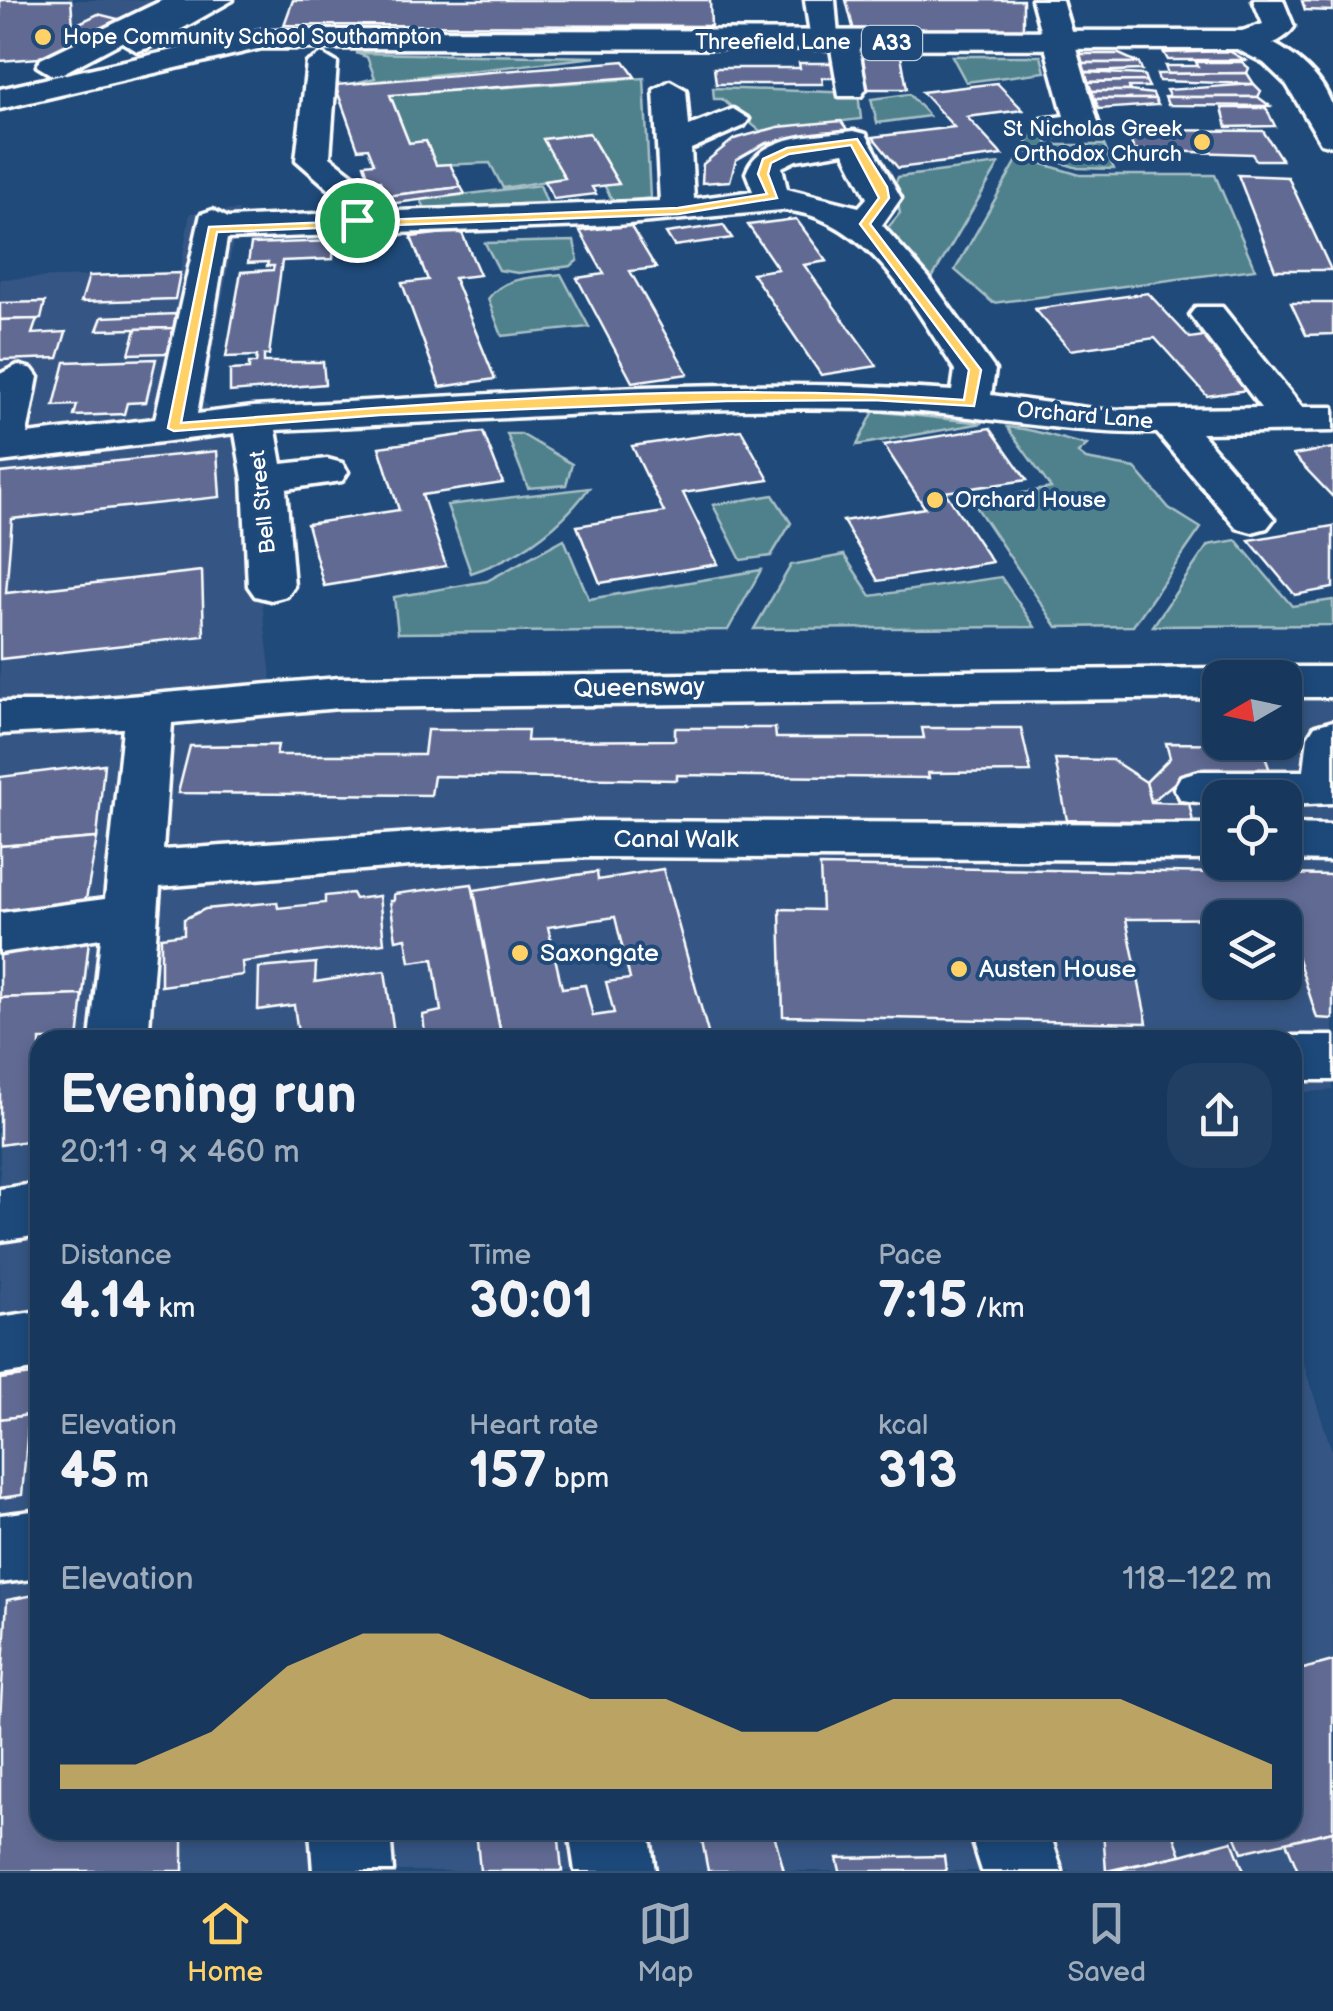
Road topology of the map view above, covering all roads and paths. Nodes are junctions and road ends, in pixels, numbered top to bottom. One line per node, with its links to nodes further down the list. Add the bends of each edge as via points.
1 (820, 0): 8 (street)
2 (1047, 0): 7 (street)
3 (206, 1): 5 (street, A33, via 228,28); 9 (street, A33, via 128,46)
4 (1274, 13): 6 (street, Threefield Lane / A33, via 1263,38); 10 (street, via 1302,59)
5 (262, 39): 8 (street, Threefield Lane / A33); 13 (street, A33)
6 (1242, 40): 7 (street, Threefield Lane / A33); 10 (street)
7 (1056, 41): 8 (street, Threefield Lane / A33); 14 (street, via 1083,126)
8 (834, 42): 12 (street)
9 (0, 75)
10 (1301, 77): 15 (street)
11 (281, 81): 19 (street, via 321,71 313,160 353,192)
12 (850, 89)
13 (0, 99)
14 (1053, 126)
15 (1333, 136)
16 (674, 144): 16 (street, via 670,98 723,112); 18 (street)
17 (773, 196): 18 (street); 20 (street); 20 (street, via 763,174 767,161 787,151 854,141 884,198)
18 (678, 211): 19 (street)
19 (357, 220): 28 (street, via 213,225)
20 (865, 224): 23 (street, via 975,370)
21 (1208, 314): 26 (street)
22 (18, 377): 29 (street)
23 (970, 404): 24 (street, Orchard Lane, via 873,396 727,397); 27 (street, Orchard Lane, via 1100,422)
24 (253, 419): 28 (street, Orchard Lane); 31 (street, Bell Street)
25 (1333, 419): 26 (street, Orchard Lane)
26 (1292, 421): 27 (street, Orchard Lane)
27 (1171, 424): 32 (street)
28 (174, 428): 29 (street, Orchard Lane)
29 (1, 450)
30 (327, 472): 31 (street)
31 (264, 478): 33 (street, Bell Street)
32 (1252, 520)
33 (271, 586)
34 (1202, 682): 37 (street, Queensway, via 398,691)
35 (1302, 682): 36 (street)
36 (1333, 682)
37 (149, 709): 39 (street, Queensway); 46 (street)
38 (0, 718): 39 (street, Queensway)
39 (58, 718): 40 (street, Queensway)
40 (0, 731)
41 (1333, 737): 42 (street, via 1327,788)
42 (1199, 788)
43 (1202, 842): 46 (street, Canal Walk, via 591,839 410,848)
44 (1302, 842): 45 (street)
45 (1333, 843)
46 (131, 893): 47 (street, Canal Walk); 48 (street)
47 (0, 933)
48 (120, 1030)
49 (1302, 1058): 50 (street)
50 (1333, 1058)
51 (30, 1210): 52 (street)
52 (0, 1215)
53 (30, 1342): 54 (street)
54 (0, 1346)
55 (30, 1545): 56 (street)
56 (0, 1549)
57 (351, 1840): 60 (street)
58 (610, 1840): 61 (street)
59 (1012, 1840): 62 (street)
60 (353, 1871)
61 (615, 1871)
62 (1022, 1871)

